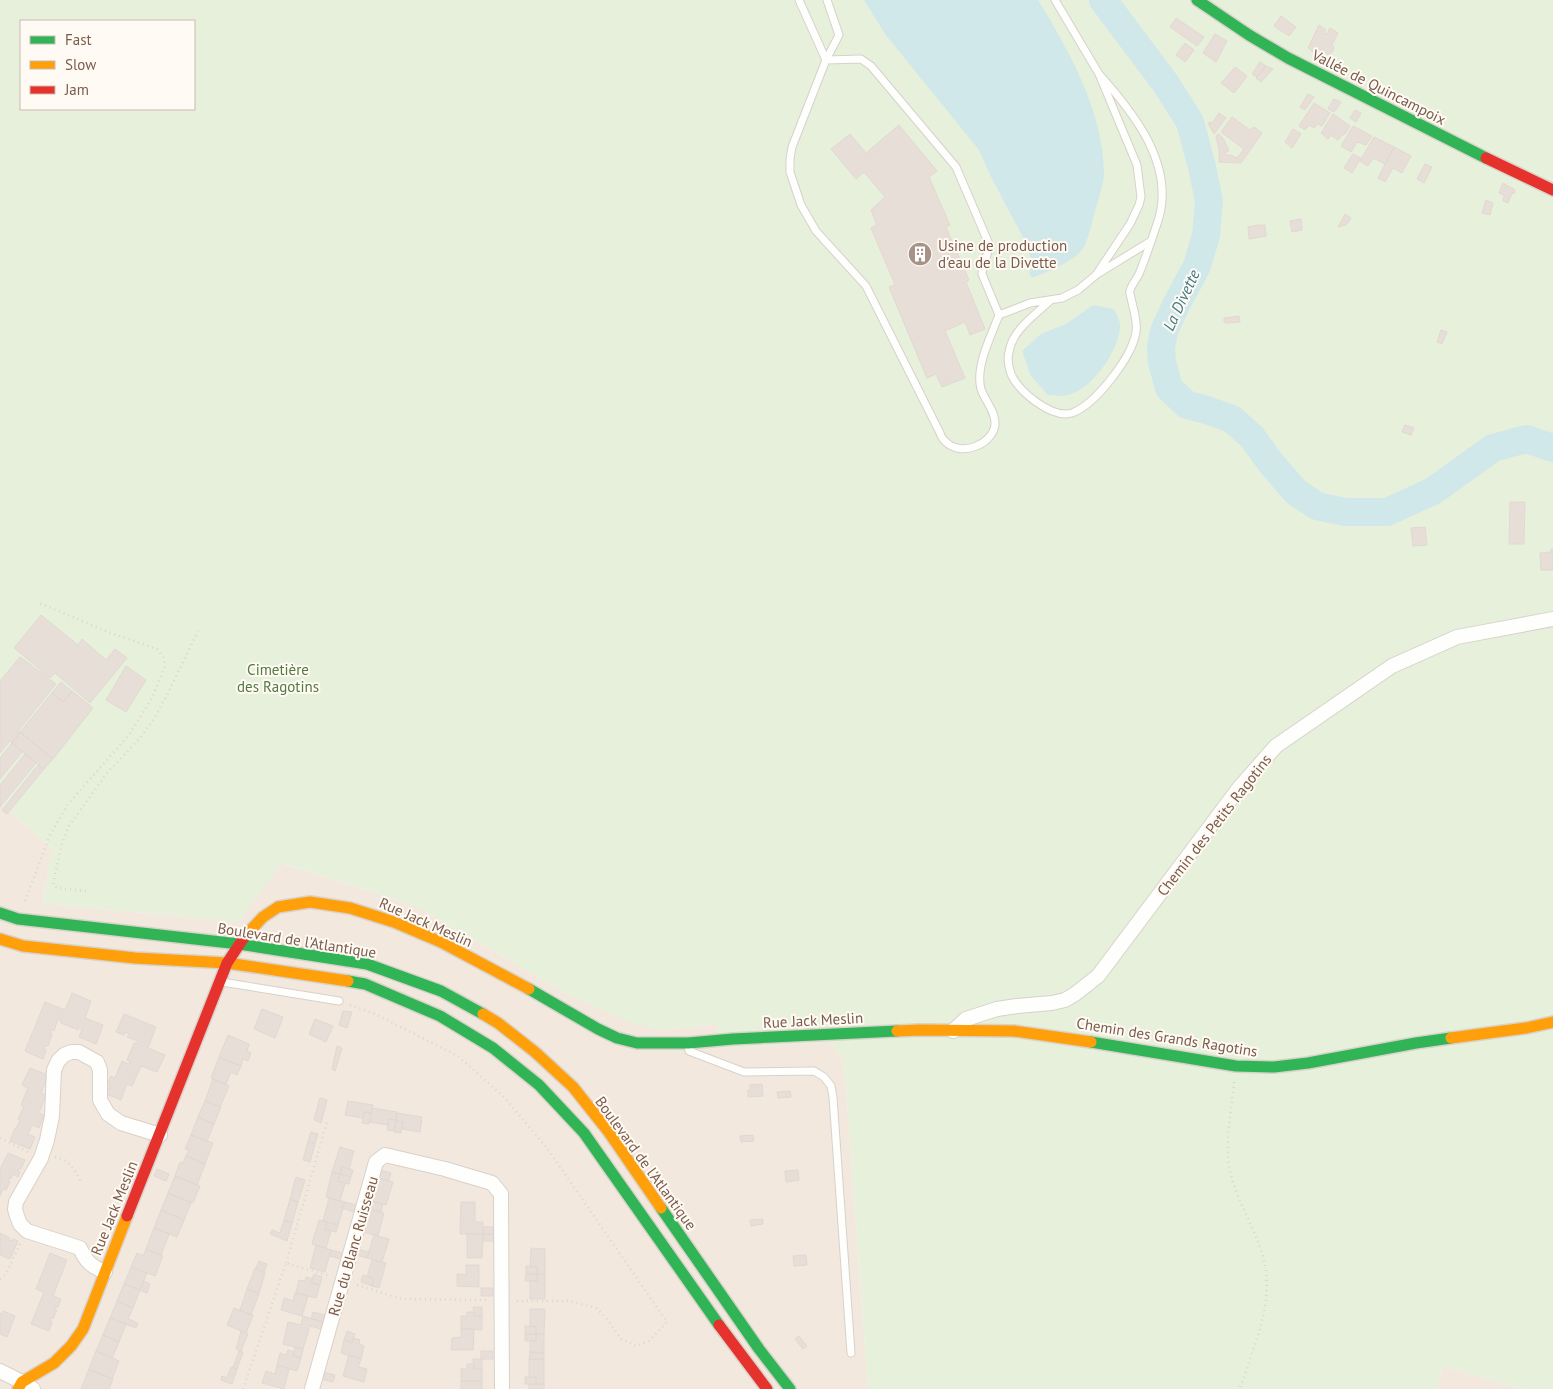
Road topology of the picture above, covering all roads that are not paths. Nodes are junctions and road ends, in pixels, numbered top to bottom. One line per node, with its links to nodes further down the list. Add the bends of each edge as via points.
1 (799, 0): 5 (lane)
2 (827, 0): 5 (lane, via 839,35)
3 (1055, 0): 6 (lane)
4 (1197, 0): 7 (main road, Vallée de Quincampoix, via 1249,35 1324,77)
5 (826, 60): 11 (lane, via 861,59 867,62 956,167 989,244 982,274); 11 (lane, via 792,147 790,172 795,190 816,230 866,286 940,433 946,443 956,448 978,446 993,431 992,410 980,379)
6 (1098, 74): 8 (lane, via 1136,118 1162,181 1163,201); 9 (lane, via 1137,165 1141,197 1130,224)
7 (1553, 190)
8 (1151, 241): 9 (lane); 10 (lane, via 1130,291 1136,331 1132,343 1114,377 1070,414 1053,411 1030,397 1012,375 1008,363 1008,352 1017,334)
9 (1096, 275): 10 (lane, via 1078,290)
10 (1051, 300): 11 (lane, via 1030,303)
11 (999, 315)
12 (1553, 619): 20 (street, Chemin des Petits Ragotins, via 1457,637 1392,666 1276,746 1239,788 1098,976 1065,1000 990,1011 966,1019)
13 (0, 913): 15 (main road, Boulevard de l'Atlantique, via 18,919)
14 (0, 939): 16 (main road, via 23,946 116,956)
15 (239, 944): 16 (main road, Rue Jack Meslin); 21 (main road, Rue Jack Meslin, via 276,907 312,901 361,911 434,939 617,1038 646,1044); 30 (main road, Boulevard de l'Atlantique, via 367,964 441,991 498,1023 535,1052 573,1088 608,1131 759,1350)
16 (227, 962): 17 (main road, Rue Jack Meslin); 29 (main road, via 365,984 440,1016 493,1048 539,1085 584,1133)
17 (219, 982): 18 (lane); 22 (main road, Rue Jack Meslin)
18 (339, 1001)
19 (1553, 1022): 20 (main road, Chemin des Grands Ragotins, via 1274,1067 1236,1066 1014,1031)
20 (953, 1031): 21 (main road, Rue Jack Meslin, via 821,1034)
21 (688, 1043): 24 (lane, via 689,1051 744,1072 814,1071 831,1086)
22 (160, 1135): 23 (main road, Rue Jack Meslin); 23 (street, via 121,1123 108,1114 100,1100 97,1062 80,1052 64,1055 58,1062 54,1070 52,1116 47,1140 15,1209 20,1224 27,1231 80,1248 92,1266)
23 (105, 1272): 26 (main road, Rue Jack Meslin, via 83,1329 54,1363)
24 (851, 1353)
25 (0, 1371): 26 (street)
26 (25, 1387)
27 (312, 1389): 28 (street, Rue du Blanc Ruisseau, via 376,1162 385,1155 492,1182 501,1194)
28 (502, 1389)
29 (767, 1389)
30 (790, 1389)

